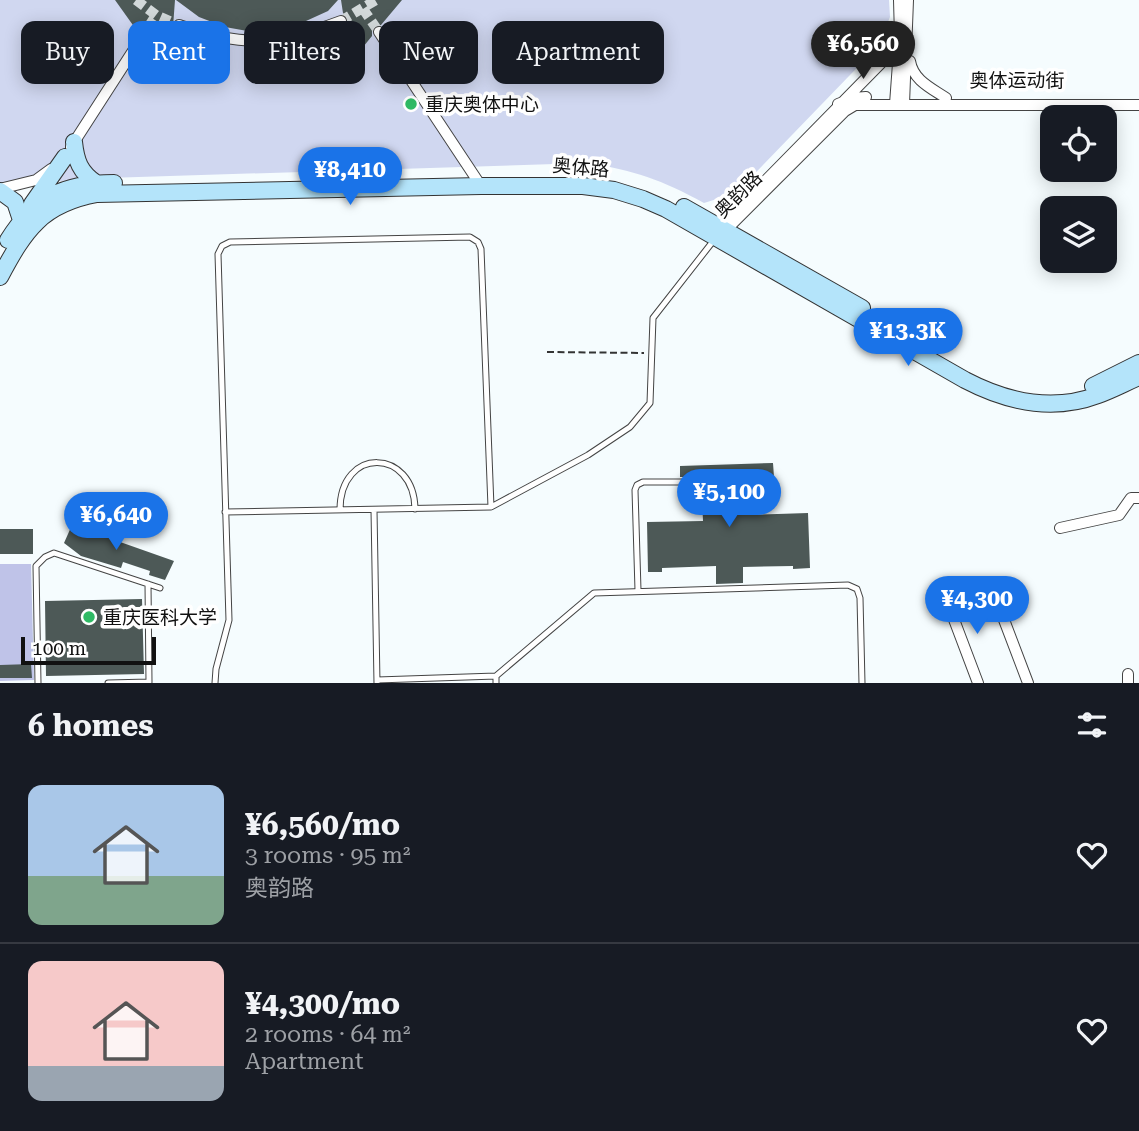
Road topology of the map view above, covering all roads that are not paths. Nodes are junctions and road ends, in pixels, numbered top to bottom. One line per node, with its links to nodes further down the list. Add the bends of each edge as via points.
1 (900, 0): 3 (street)
2 (908, 0): 3 (street)
3 (904, 37): 6 (street, via 913,72); 8 (street); 9 (street, 奥韵路)
4 (128, 59): 11 (street)
5 (413, 84): 13 (street)
6 (946, 98): 7 (street, 奥体运动街); 8 (street, 奥体运动街)
7 (1139, 98)
8 (900, 101): 9 (street, via 860,97); 10 (street, 奥体运动街); 17 (street, 奥韵路, via 860,104 845,111)
9 (838, 104): 17 (street, 奥韵路)
10 (1139, 105)
11 (74, 142): 12 (street); 14 (main road, via 79,167)
12 (65, 157): 15 (street, via 36,180); 16 (main road)
13 (478, 181): 14 (main road, 奥体路); 17 (main road, 奥体路, via 550,175 616,181 670,199); 19 (main road, 奥体路, via 78,197 42,216 27,230)
14 (96, 183): 16 (main road, 奥体路, via 52,194)
15 (0, 190): 16 (main road, via 15,202)
16 (21, 220): 18 (main road, 奥体路)
17 (721, 231): 23 (main road, 奥体路, via 1001,386 1056,394); 27 (lane, via 653,318 650,403 630,427 588,455)
18 (0, 255)
19 (0, 277)
20 (1139, 352): 23 (main road)
21 (1139, 362): 23 (main road, 奥体路)
22 (1139, 377): 23 (main road, 奥体路)
23 (1113, 383): 24 (main road)
24 (1139, 385)
25 (697, 482): 36 (lane, via 643,482 635,490)
26 (1139, 498): 32 (street, via 1131,498 1119,515)
27 (491, 507): 28 (lane); 31 (lane, via 478,242 470,237 310,240 230,242 218,254)
28 (415, 509): 29 (lane, via 408,479 399,470 377,463 355,470 346,479); 30 (lane)
29 (340, 510): 30 (lane); 31 (lane)
30 (374, 510): 39 (lane)
31 (226, 512): 42 (lane, via 229,620)
32 (1060, 528)
33 (990, 583): 45 (street)
34 (148, 584): 35 (lane); 40 (lane, via 54,553 45,557 36,566); 41 (lane, via 149,682)
35 (160, 587)
36 (638, 590): 38 (lane, via 594,593); 43 (lane, via 848,585 857,589 860,598)
37 (947, 601): 44 (street)
38 (496, 680): 39 (lane)
39 (378, 682)
40 (38, 683)
41 (108, 683)
42 (215, 683)
43 (862, 683)
44 (978, 683)
45 (1028, 683)

